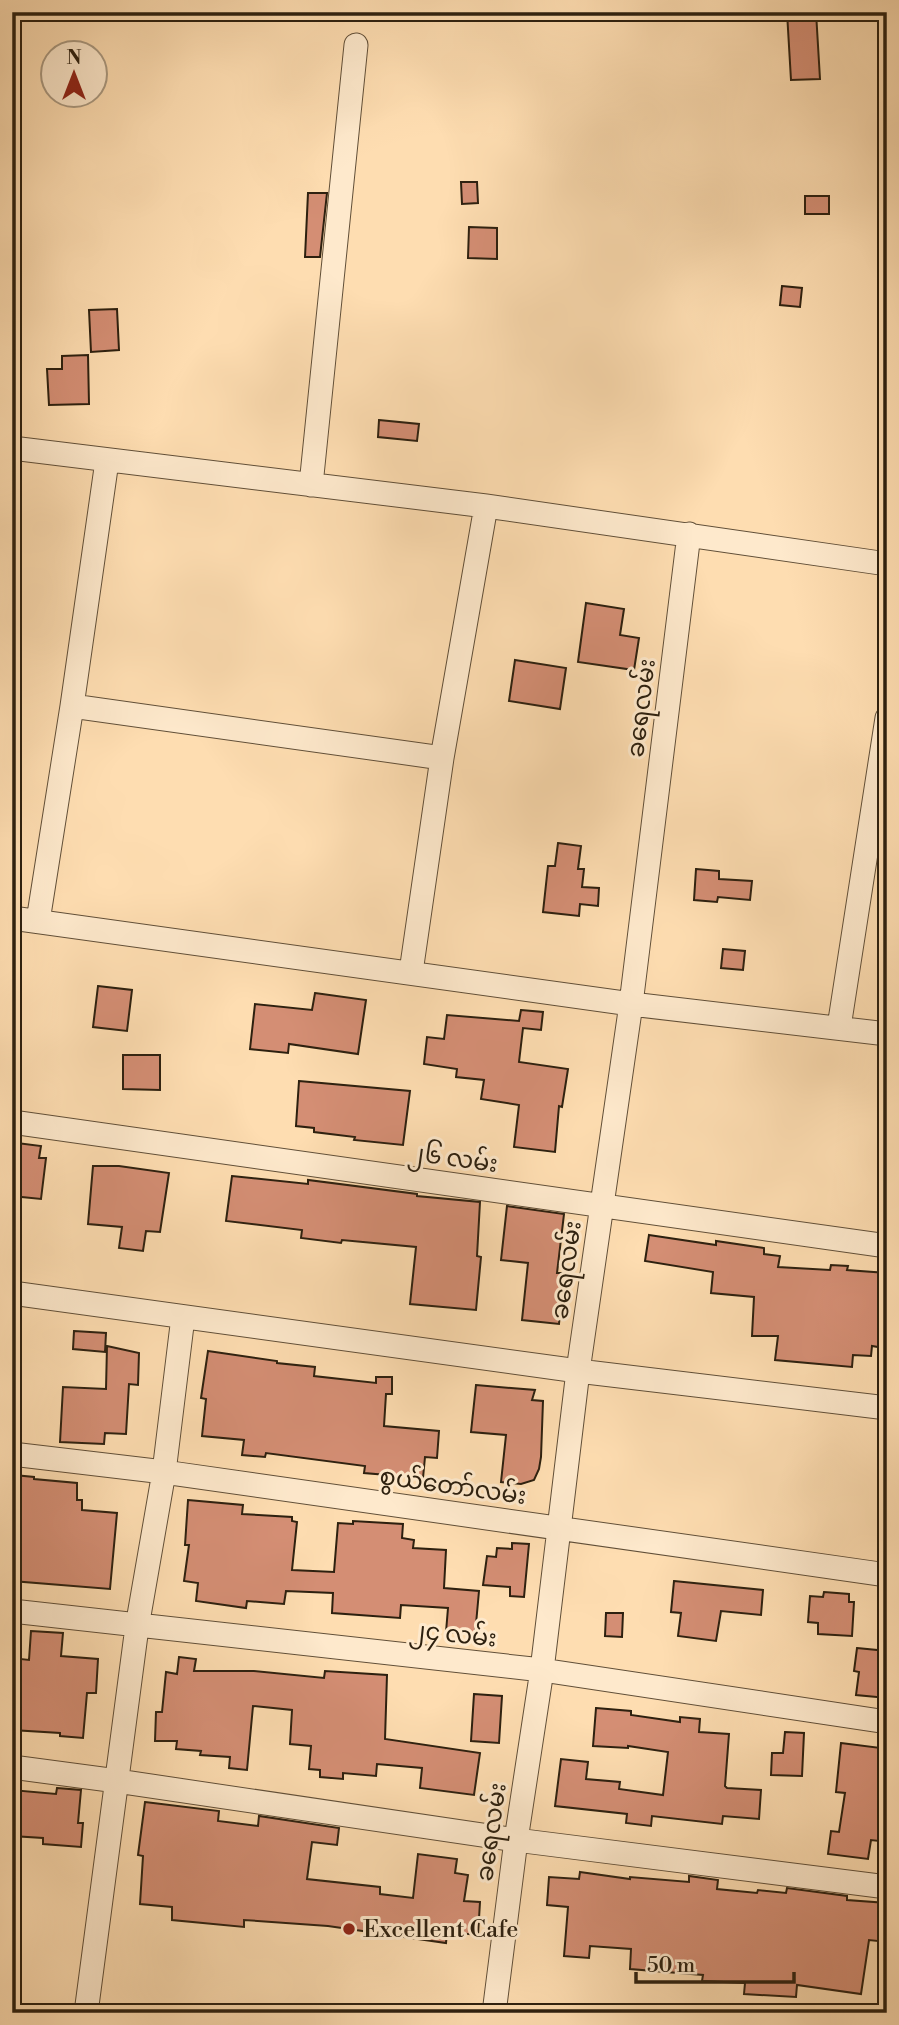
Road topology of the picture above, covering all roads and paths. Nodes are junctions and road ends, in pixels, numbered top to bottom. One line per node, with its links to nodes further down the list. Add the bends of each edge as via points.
1 (356, 45): 4 (street)
2 (12, 449): 3 (street)
3 (107, 461): 4 (street); 8 (street)
4 (311, 485): 5 (street)
5 (486, 506): 6 (street); 10 (street)
6 (689, 534): 7 (street); 15 (street, ခရေလမ်း)
7 (887, 564)
8 (72, 706): 10 (street); 13 (street)
9 (887, 718): 11 (street)
10 (442, 758): 14 (street)
11 (882, 785): 16 (street)
12 (12, 918): 13 (street)
13 (38, 921): 14 (street)
14 (411, 972): 15 (street)
15 (631, 1004): 16 (street); 19 (street, ခရေလမ်း)
16 (839, 1027): 17 (street)
17 (887, 1034)
18 (12, 1122): 19 (street, ၂၆ လမ်း)
19 (601, 1205): 20 (street, ၂၆ လမ်း); 23 (street, ခရေလမ်း)
20 (887, 1246)
21 (12, 1293): 22 (street)
22 (183, 1317): 23 (street); 26 (street)
23 (578, 1371): 24 (street); 27 (street, ခရေလမ်း)
24 (887, 1408)
25 (12, 1454): 26 (street, စွယ်တော်လမ်း)
26 (164, 1472): 27 (street, စွယ်တော်လမ်း); 30 (street)
27 (560, 1528): 28 (street, စွယ်တော်လမ်း); 31 (street, ခရေလမ်း)
28 (887, 1575)
29 (12, 1611): 30 (street, ၂၄ လမ်း)
30 (137, 1626): 31 (street, ၂၄ လမ်း); 34 (street)
31 (542, 1670): 32 (street, ၂၄ လမ်း); 35 (street, ခရေလမ်း)
32 (887, 1722)
33 (12, 1768): 34 (street)
34 (117, 1781): 35 (street); 37 (street)
35 (516, 1840): 36 (street); 38 (street, ခရေလမ်း)
36 (887, 1887)
37 (86, 2013)
38 (495, 2013)

